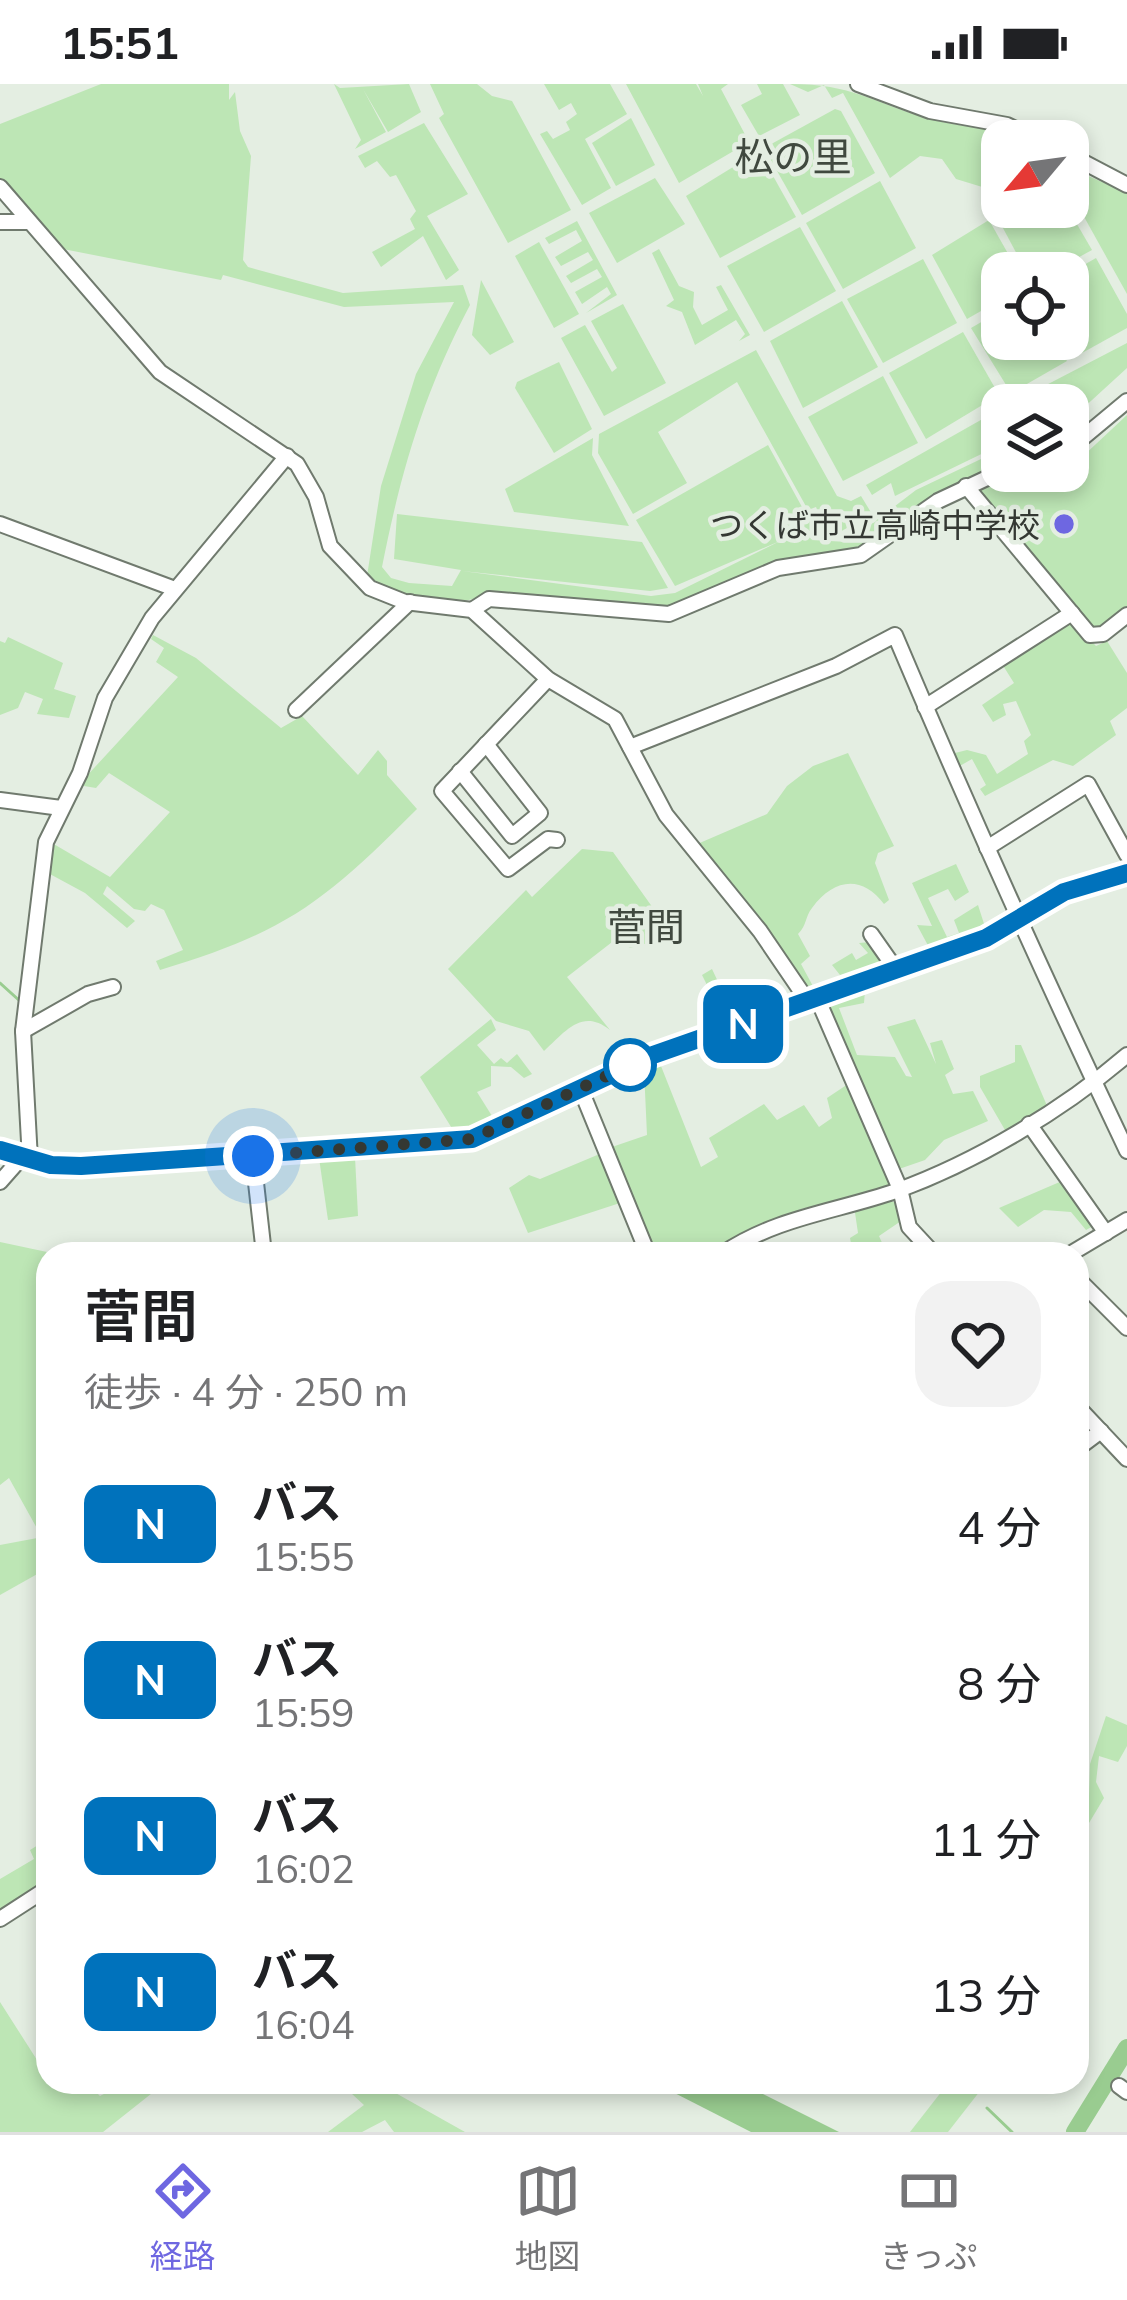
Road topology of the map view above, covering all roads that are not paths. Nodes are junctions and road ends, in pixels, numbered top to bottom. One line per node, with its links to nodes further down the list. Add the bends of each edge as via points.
1 (858, 84): 2 (street)
2 (981, 120)
3 (1089, 165): 4 (street)
4 (1127, 185)
5 (0, 187): 6 (street)
6 (28, 222): 7 (street); 11 (street, via 160,372)
7 (3, 223): 8 (street)
8 (0, 241)
9 (1127, 401): 10 (street)
10 (1089, 433)
11 (287, 456): 15 (street); 16 (street, via 309,483 325,537 342,562 381,595)
12 (981, 480): 13 (street)
13 (966, 486): 17 (street, via 861,555 778,568 669,614 489,599); 18 (street)
14 (0, 524): 15 (street)
15 (175, 589): 27 (street, via 105,698)
16 (410, 602): 17 (street); 22 (street)
17 (472, 610): 20 (street)
18 (1072, 613): 19 (street, via 1099,636); 21 (street)
19 (1127, 615)
20 (548, 679): 23 (street); 24 (street, via 610,716)
21 (926, 707): 24 (street, via 895,635); 29 (street)
22 (296, 710)
23 (486, 744): 25 (street); 25 (street, via 540,813 512,836)
24 (630, 747): 36 (street, via 666,815)
25 (460, 771): 28 (street, via 442,790 508,869)
26 (0, 800): 27 (street)
27 (61, 808): 37 (street, via 41,872)
28 (557, 839)
29 (987, 848): 30 (street, via 1088,784); 32 (street)
30 (1127, 855)
31 (1127, 873): 32 (street, via 1064,892)
32 (1018, 923): 34 (street); 39 (street)
33 (871, 934): 34 (street)
34 (897, 971): 36 (street)
35 (113, 987): 37 (street)
36 (814, 1002): 40 (street, via 683,1043); 47 (street)
37 (23, 1031): 45 (street)
38 (1127, 1055): 39 (street)
39 (1096, 1081): 41 (street); 43 (street)
40 (581, 1090): 44 (street, via 472,1139); 51 (street)
41 (1029, 1124): 47 (street); 49 (street)
42 (0, 1150): 45 (street)
43 (1127, 1151)
44 (253, 1156): 45 (street, via 81,1166); 50 (street)
45 (26, 1159): 46 (street)
46 (0, 1182)
47 (900, 1189): 52 (street, via 801,1214); 53 (street, via 909,1227)
48 (1127, 1220): 49 (street)
49 (1106, 1233): 54 (street)
50 (263, 1242)
51 (643, 1242)
52 (746, 1242)
53 (923, 1242)
54 (1089, 1243)
55 (1089, 1290): 56 (street)
56 (1127, 1328)
57 (1089, 1420): 58 (street)
58 (1101, 1431): 59 (street); 60 (street)
59 (1089, 1440)
60 (1127, 1460)
61 (36, 1896): 62 (street)
62 (0, 1919)

